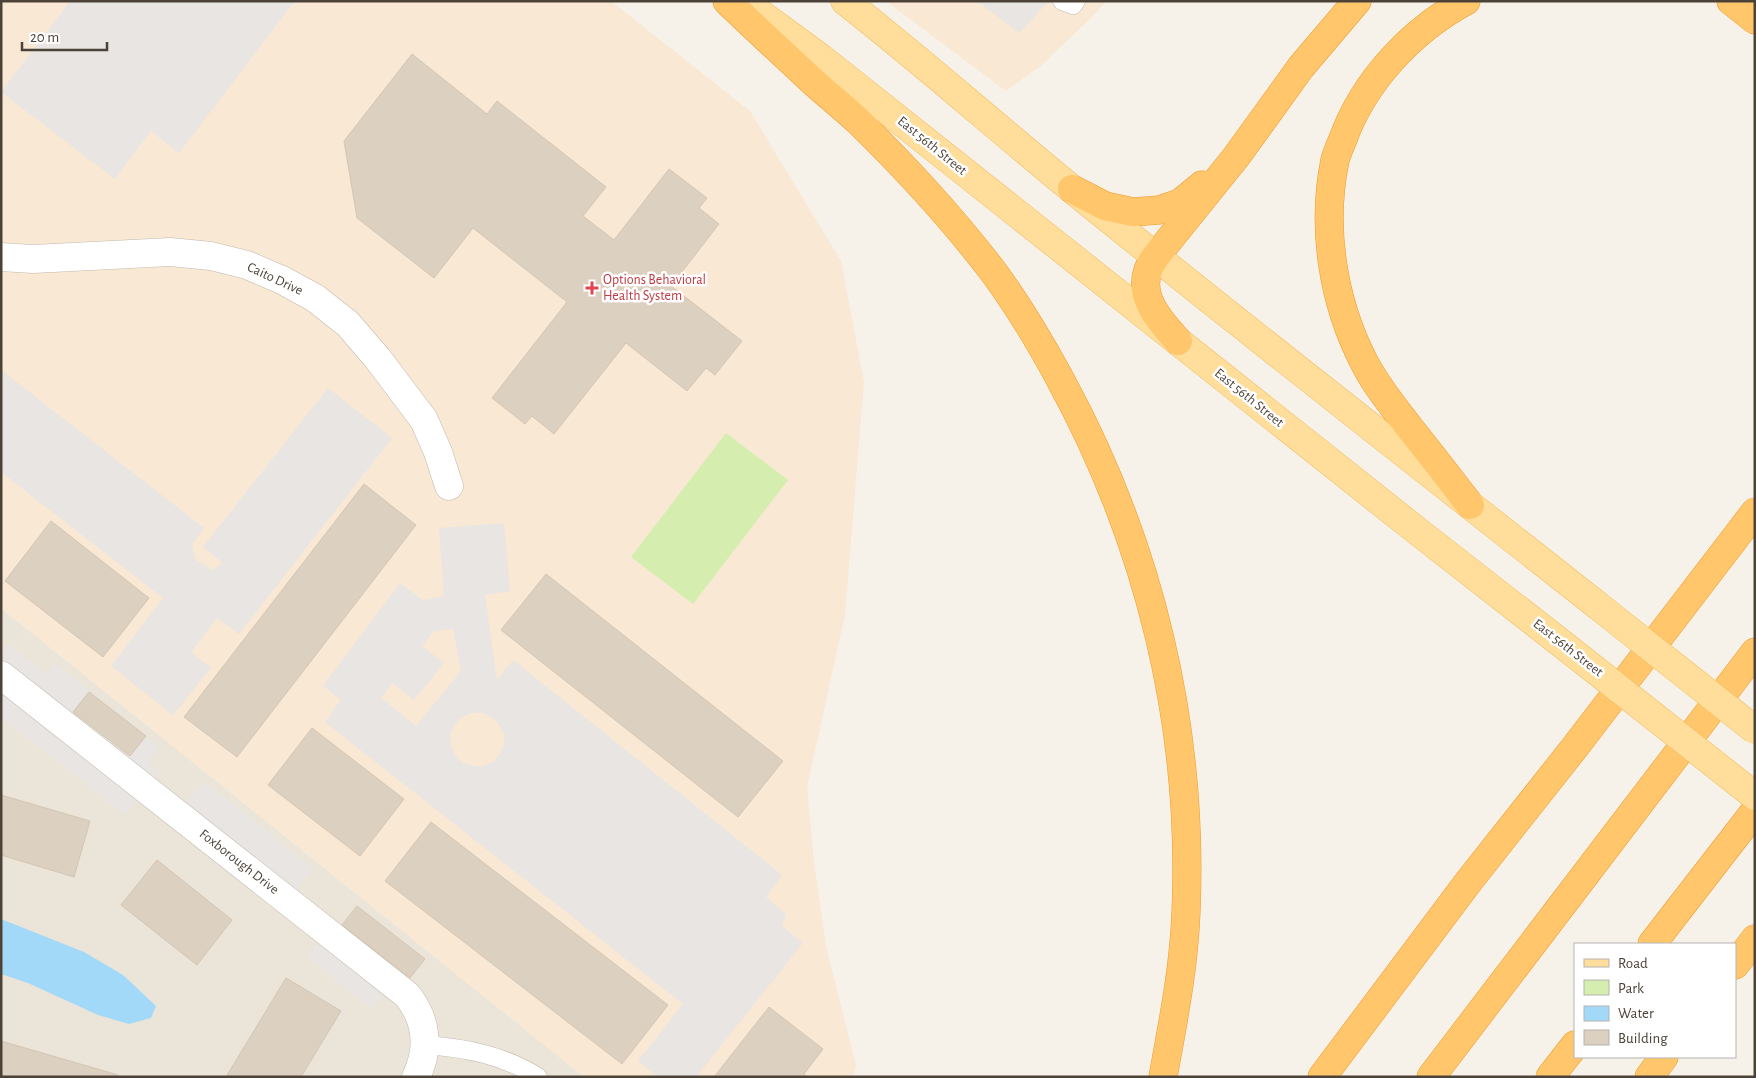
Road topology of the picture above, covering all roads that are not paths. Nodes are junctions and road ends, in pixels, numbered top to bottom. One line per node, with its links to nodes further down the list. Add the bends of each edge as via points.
1 (728, 1): 34 (highway, via 857,120 949,218 994,273 1023,314 1084,422 1109,481 1132,540 1163,651 1182,778 1187,835 1186,913 1180,977)
2 (743, 1): 14 (main road, East 56th Street, via 822,58)
3 (845, 1): 11 (main road)
4 (1062, 1): 5 (lane, via 1073,5)
5 (1076, 1)
6 (1357, 1): 10 (highway, via 1301,67)
7 (1466, 1): 17 (highway, via 1428,26 1402,49 1366,93 1349,123 1335,159 1330,225 1339,298 1363,361 1378,388)
8 (1731, 1): 9 (highway)
9 (1755, 20)
10 (1236, 156): 11 (highway, via 1180,203 1158,210 1133,212 1105,206); 12 (highway)
11 (1072, 189): 12 (main road)
12 (1156, 256): 14 (highway, via 1148,270 1148,295 1157,316); 17 (main road)
13 (1, 257): 15 (street, Caito Drive, via 33,259 170,252 211,256 247,265 282,280 315,298 348,324 378,359 424,420)
14 (1178, 341): 23 (main road, East 56th Street, bridge)
15 (449, 486)
16 (1755, 495): 19 (highway)
17 (1470, 505): 22 (main road, bridge)
18 (1755, 512): 19 (highway)
19 (1725, 550): 35 (highway)
20 (1755, 652): 36 (highway)
21 (1, 675): 28 (street, Foxborough Drive, via 407,995 419,1013)
22 (1755, 730)
23 (1755, 796)
24 (1755, 811): 26 (highway)
25 (1755, 939): 27 (highway)
26 (1653, 943)
27 (1736, 964)
28 (425, 1045): 32 (street, Foxborough Drive); 33 (lane, via 456,1047 494,1056 517,1064)
29 (1574, 1046): 37 (highway)
30 (1663, 1058): 38 (highway)
31 (1673, 1058): 39 (highway)
32 (416, 1077)
33 (538, 1077)
34 (1163, 1077)
35 (1322, 1077)
36 (1431, 1077)
37 (1550, 1077)
38 (1649, 1077)
39 (1663, 1077)

